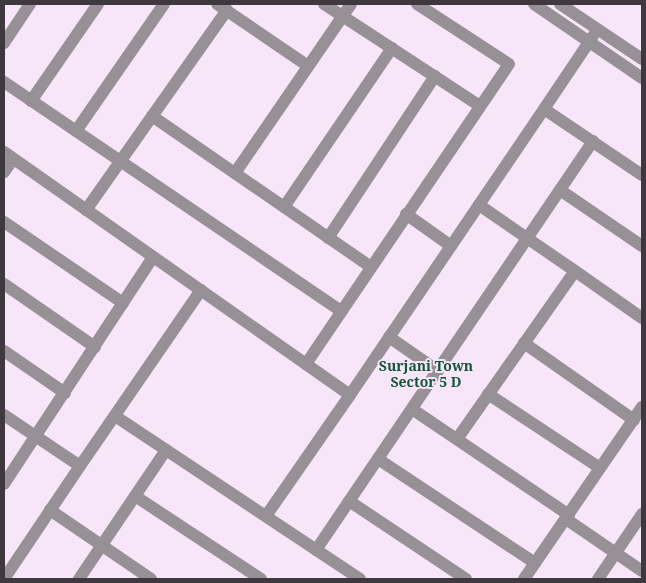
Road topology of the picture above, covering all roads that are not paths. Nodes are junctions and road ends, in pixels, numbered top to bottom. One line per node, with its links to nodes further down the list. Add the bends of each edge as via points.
1 (30, 4): 13 (street)
2 (98, 4): 20 (street)
3 (164, 4): 24 (street)
4 (324, 4): 10 (street)
5 (350, 4): 10 (street)
6 (417, 4): 21 (street, via 509,64)
7 (534, 4): 12 (street)
8 (560, 4): 11 (street)
9 (222, 7): 16 (street); 23 (street)
10 (342, 16): 14 (street); 16 (street)
11 (597, 28): 12 (street); 15 (street)
12 (589, 42): 18 (street); 22 (street)
13 (4, 43)
14 (392, 48): 17 (street); 33 (street)
15 (642, 59)
16 (308, 66): 29 (street)
17 (434, 76): 21 (street); 37 (street)
18 (642, 78)
19 (4, 82): 20 (street)
20 (31, 101): 24 (street)
21 (480, 106): 35 (street)
22 (544, 109): 25 (street); 32 (street)
23 (152, 116): 27 (street); 29 (street)
24 (76, 131): 27 (street)
25 (593, 141): 30 (street); 31 (street)
26 (8, 155): 28 (street); 34 (street)
27 (121, 161): 34 (street); 47 (street)
28 (4, 172)
29 (235, 173): 33 (street)
30 (642, 175)
31 (560, 190): 38 (street); 40 (street)
32 (479, 205): 38 (street); 39 (street)
33 (284, 207): 37 (street)
34 (86, 210): 41 (street)
35 (406, 214): 39 (street); 42 (street)
36 (4, 222): 46 (street)
37 (328, 238): 42 (street)
38 (527, 238): 43 (street); 54 (street)
39 (451, 246): 49 (street)
40 (642, 246)
41 (153, 257): 45 (street); 46 (street)
42 (371, 267): 47 (street)
43 (575, 271): 48 (street); 50 (street)
44 (4, 284): 51 (street)
45 (201, 290): 53 (street); 61 (street)
46 (124, 303): 51 (street)
47 (341, 311): 53 (street)
48 (642, 318)
49 (389, 337): 54 (street); 57 (street)
50 (524, 344): 56 (street); 62 (street)
51 (95, 347): 55 (street)
52 (4, 351): 55 (street)
53 (306, 364): 57 (street)
54 (438, 371): 59 (street)
55 (65, 392): 63 (street)
56 (488, 394): 64 (street); 68 (street)
57 (350, 395): 74 (street)
58 (642, 407): 62 (street)
59 (412, 409): 64 (street); 66 (street)
60 (4, 415): 63 (street)
61 (115, 416): 65 (street); 67 (street)
62 (634, 420): 68 (street)
63 (36, 436): 67 (street); 69 (street)
64 (457, 439): 75 (street)
65 (166, 450): 70 (street); 74 (street)
66 (378, 459): 71 (street); 79 (street)
67 (80, 466): 72 (street)
68 (600, 468): 75 (street)
69 (4, 484)
70 (135, 496): 76 (street); 84 (street)
71 (349, 501): 77 (street); 86 (street)
72 (50, 510): 76 (street); 82 (street)
73 (642, 514): 78 (street)
74 (266, 516): 77 (street)
75 (567, 517): 78 (street); 79 (street)
76 (102, 546): 81 (street); 83 (street)
77 (316, 550): 85 (street)
78 (616, 553): 80 (street); 88 (street)
79 (535, 563): 87 (street)
80 (642, 571)
81 (145, 577)
82 (4, 579)
83 (79, 579)
84 (261, 579)
85 (360, 579)
86 (466, 579)
87 (524, 579)
88 (598, 579)

